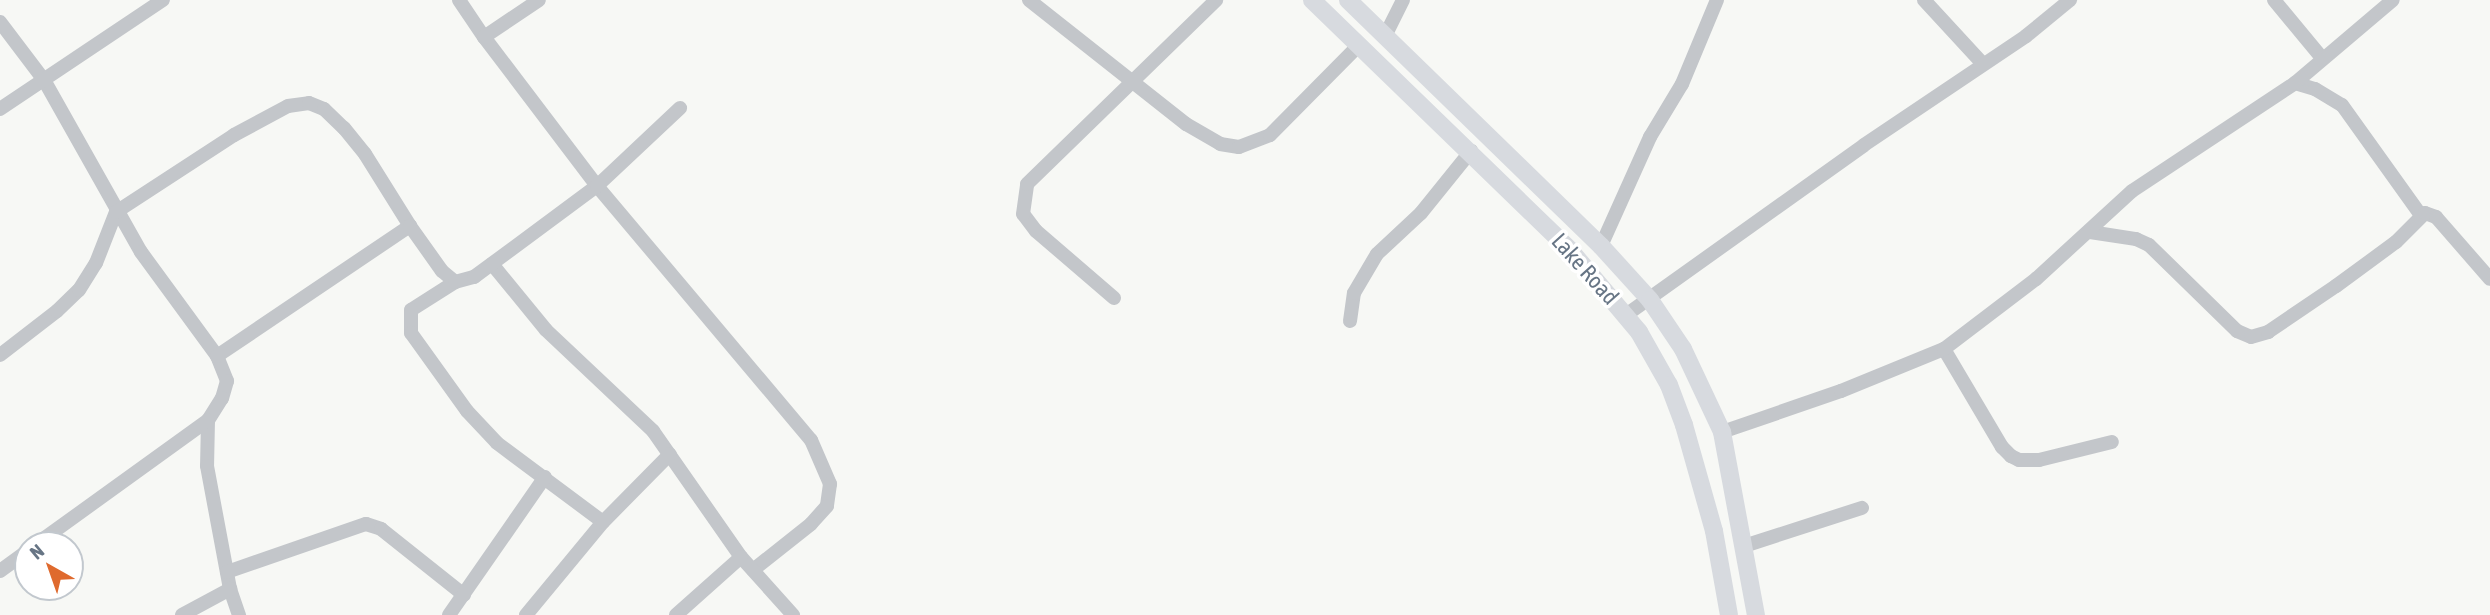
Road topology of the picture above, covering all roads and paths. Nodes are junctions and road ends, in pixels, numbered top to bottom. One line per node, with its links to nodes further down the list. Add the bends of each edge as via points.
1 (163, 0): 20 (street)
2 (459, 0): 16 (street)
3 (539, 0): 16 (street)
4 (1029, 0): 21 (street)
5 (1216, 0): 21 (street)
6 (1312, 0): 17 (main road, Lake Road)
7 (1348, 0): 15 (main road, Lake Road)
8 (1403, 0): 15 (street)
9 (1717, 0): 31 (street, via 1682,84 1650,137)
10 (1924, 0): 19 (street)
11 (2070, 0): 19 (street)
12 (2274, 0): 18 (street)
13 (2393, 0): 18 (street)
14 (0, 23): 20 (street)
15 (1385, 36): 31 (main road, Lake Road)
16 (484, 37): 26 (street)
17 (1359, 45): 21 (street, via 1270,135 1239,147 1220,144 1197,131); 25 (main road, Lake Road)
18 (2322, 58): 22 (street)
19 (1983, 64): 36 (street)
20 (44, 80): 24 (street); 27 (street)
21 (1132, 83): 35 (street, via 1027,184 1023,198 1023,214 1036,231)
22 (2295, 83): 28 (street, via 2342,105); 30 (street, via 2132,191)
23 (680, 108): 26 (street)
24 (0, 109)
25 (1471, 151): 37 (main road, Lake Road, via 1587,267); 38 (street, via 1421,213 1377,254 1354,293)
26 (597, 186): 32 (street); 52 (street, via 811,440 823,464 830,484 827,506)
27 (116, 212): 29 (street, via 233,135 288,106 309,103 324,109 344,128); 40 (street, via 96,263 79,290); 41 (street)
28 (2420, 215): 30 (street, via 2396,242 2259,336 2237,331 2149,245); 33 (street, via 2436,216)
29 (410, 226): 34 (street); 41 (street)
30 (2090, 232): 39 (street)
31 (1601, 246): 36 (main road, Lake Road)
32 (492, 264): 34 (street, via 474,277); 45 (street, via 546,330 627,404)
33 (2490, 279)
34 (455, 282): 46 (street, via 411,310 411,333 497,443)
35 (1114, 298)
36 (1650, 300): 37 (street); 43 (main road, Lake Road, via 1683,349)
37 (1626, 315): 62 (main road, Lake Road, via 1669,384 1684,425 1714,531)
38 (1350, 321)
39 (1944, 349): 43 (street); 44 (street, via 2011,456 2039,460)
40 (0, 355)
41 (217, 356): 42 (street, via 227,381)
42 (208, 420): 49 (street); 53 (street, via 207,466)
43 (1722, 432): 50 (main road, Lake Road)
44 (2112, 442)
45 (670, 454): 48 (street); 51 (street)
46 (544, 477): 48 (street); 55 (street)
47 (1863, 508): 50 (street)
48 (603, 522): 59 (street)
49 (55, 531)
50 (1744, 546): 63 (main road, Lake Road)
51 (741, 557): 52 (street); 60 (street)
52 (753, 570): 61 (street)
53 (227, 572): 54 (street); 55 (street, via 366,524 381,529)
54 (230, 589): 56 (street); 57 (street)
55 (464, 595): 58 (street)
56 (182, 615)
57 (239, 615)
58 (449, 615)
59 (526, 615)
60 (676, 615)
61 (793, 615)
62 (1729, 615)
63 (1756, 615)

